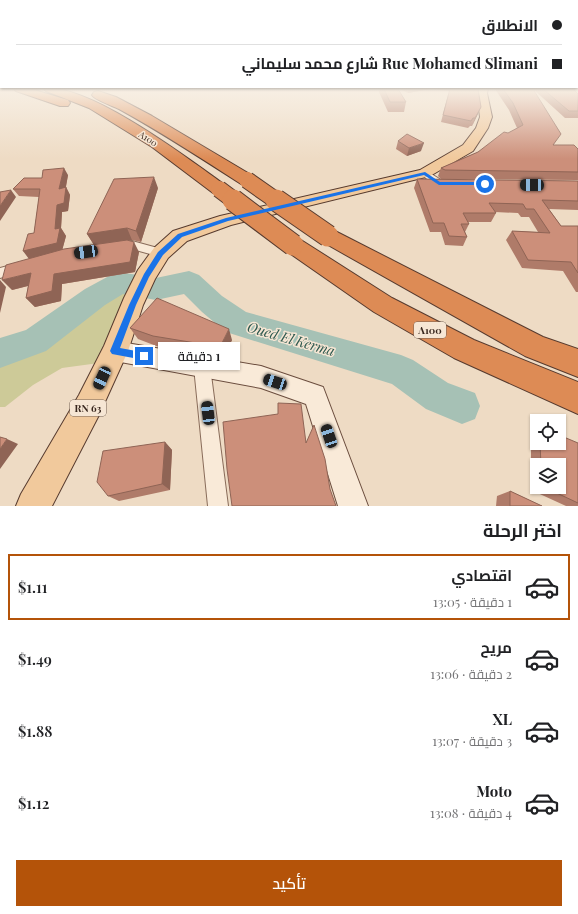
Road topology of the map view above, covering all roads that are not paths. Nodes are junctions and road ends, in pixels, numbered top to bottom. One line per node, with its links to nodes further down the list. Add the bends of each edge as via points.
1 (92, 113): 5 (highway)
2 (105, 113): 5 (highway, A100 / A100)
3 (134, 113): 13 (highway, A100 / A100, bridge, via 247,180 328,236 535,347)
4 (485, 113): 6 (main road, RN 63, via 482,128 468,148)
5 (157, 144): 15 (highway, A100 / A100, bridge, via 293,245 383,305 464,348)
6 (425, 173): 7 (street, via 439,183); 9 (main road, RN 63, via 226,220 180,236)
7 (462, 184)
8 (109, 248): 9 (street, via 132,245)
9 (161, 253): 12 (main road, RN 63, via 132,305)
10 (28, 265): 11 (street)
11 (0, 273)
12 (115, 351): 14 (street); 16 (main road, RN 63, via 89,405)
13 (578, 363)
14 (202, 367): 17 (street); 18 (street, via 261,377 315,394)
15 (578, 398)
16 (33, 506)
17 (218, 506)
18 (353, 506)

